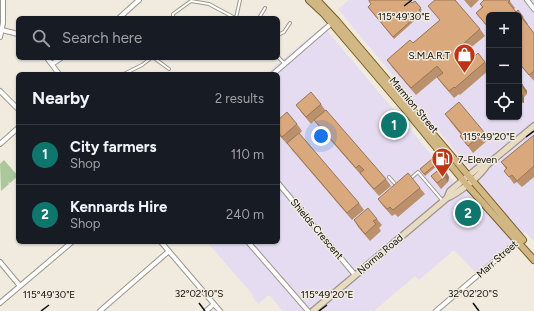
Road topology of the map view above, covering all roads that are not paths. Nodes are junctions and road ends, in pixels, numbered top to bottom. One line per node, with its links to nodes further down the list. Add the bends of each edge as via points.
1 (3, 0): 16 (street)
2 (139, 0): 9 (street)
3 (240, 0): 12 (lane)
4 (310, 0): 14 (main road, Marmion Street)
5 (318, 0): 14 (main road, Marmion Street)
6 (527, 0): 8 (street)
7 (265, 8): 13 (lane)
8 (534, 9)
9 (122, 16)
10 (173, 16): 11 (lane, via 191,1 209,4)
11 (232, 16)
12 (236, 16)
13 (260, 16)
14 (334, 22): 25 (street); 37 (main road, Marmion Street); 39 (main road, Marmion Street)
15 (290, 23): 18 (lane)
16 (2, 30): 17 (street); 19 (street)
17 (16, 34)
18 (280, 34)
19 (0, 37)
20 (280, 59): 25 (lane)
21 (49, 60): 26 (street)
22 (58, 60): 26 (street)
23 (149, 60): 29 (lane)
24 (155, 60): 27 (lane)
25 (285, 63): 30 (street)
26 (52, 64): 28 (street)
27 (169, 69)
28 (58, 72)
29 (128, 72)
30 (275, 72)
31 (0, 91): 32 (street)
32 (16, 107)
33 (534, 126): 37 (street, Norma Road, via 487,165 480,167)
34 (16, 130): 35 (street)
35 (0, 144)
36 (389, 177): 41 (lane)
37 (471, 178): 39 (street, Norma Road); 43 (main road, Marmion Street)
38 (408, 180): 42 (lane, via 418,172)
39 (465, 182): 42 (street, Norma Road, via 454,195); 43 (main road, Marmion Street)
40 (280, 185): 51 (street, Shields Crescent)
41 (399, 188)
42 (445, 199): 51 (street, Norma Road)
43 (520, 240): 48 (main road, Marmion Street); 49 (main road, Marmion Street); 60 (street, Marr Street)
44 (70, 244): 52 (street)
45 (163, 244): 47 (street)
46 (250, 244): 58 (street)
47 (169, 251): 54 (street); 55 (street)
48 (534, 254)
49 (534, 260)
50 (0, 262): 52 (street)
51 (355, 275): 59 (street, Norma Road)
52 (20, 286): 53 (street)
53 (0, 303)
54 (214, 304): 56 (street); 57 (street)
55 (100, 311)
56 (206, 311)
57 (220, 311)
58 (308, 311)
59 (313, 311)
60 (436, 311)

